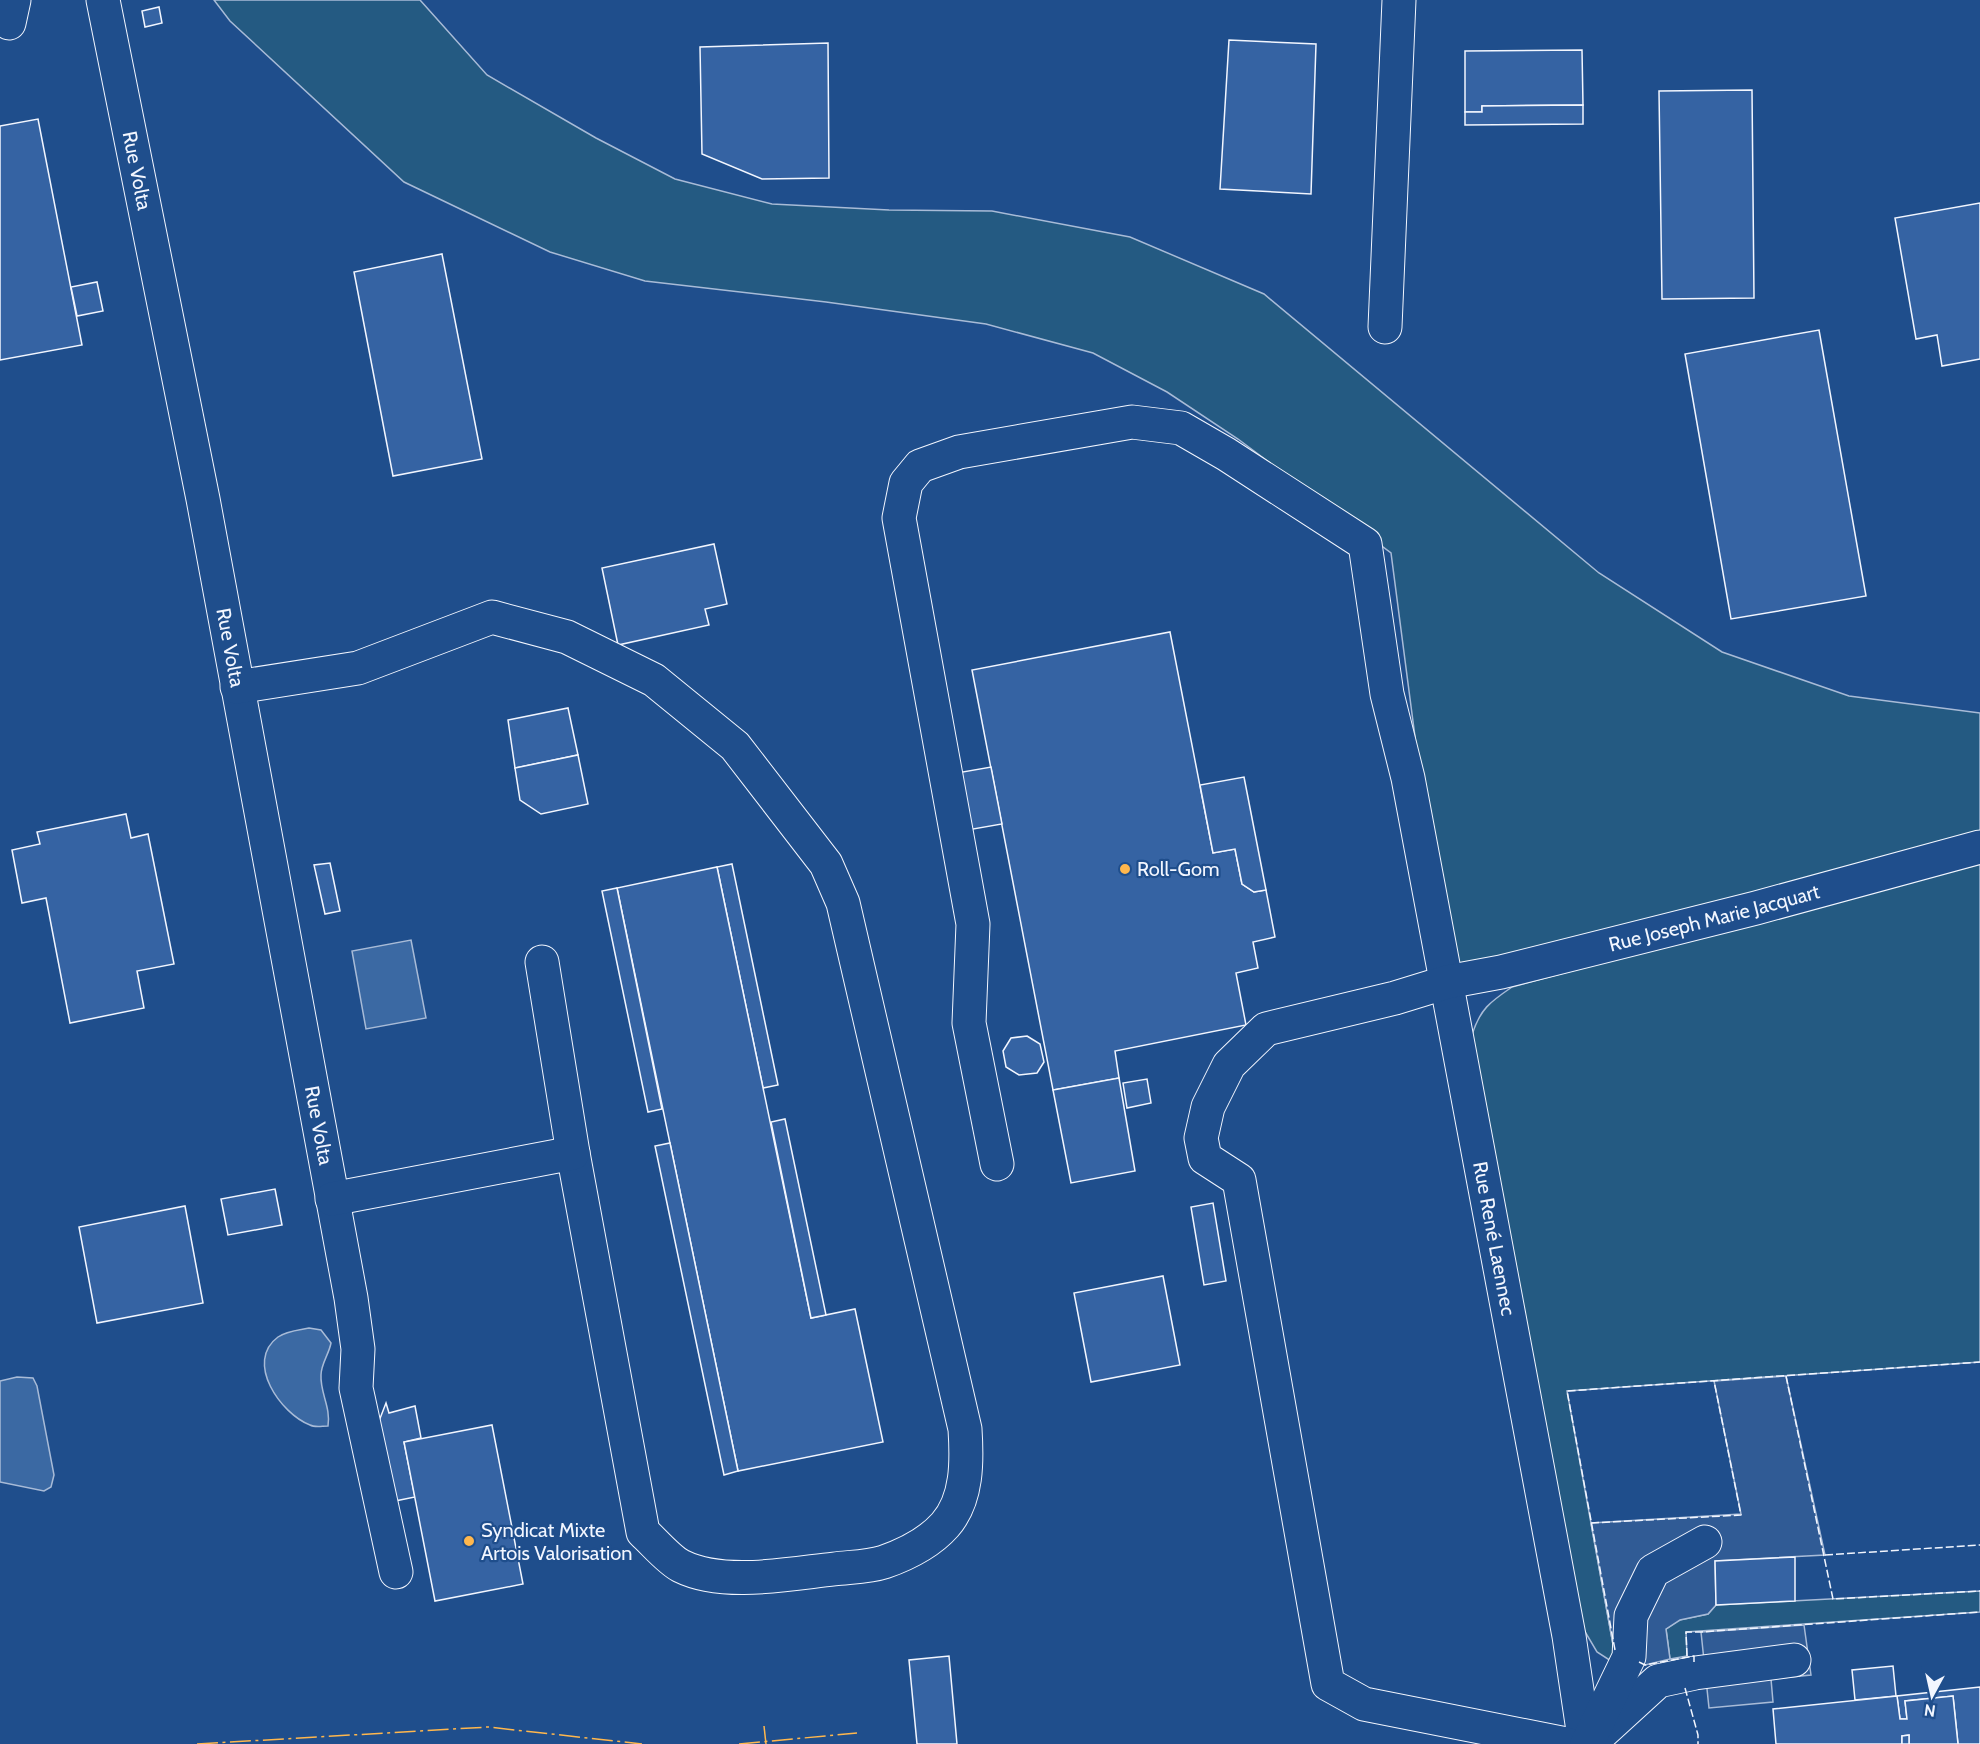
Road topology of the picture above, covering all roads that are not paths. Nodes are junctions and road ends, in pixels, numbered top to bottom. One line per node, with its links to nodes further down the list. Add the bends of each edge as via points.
1 (103, 0): 4 (street, Rue Volta)
2 (1399, 0): 3 (street)
3 (1385, 327)
4 (237, 687): 8 (street, via 358,668 492,617 567,637 654,680 735,746 826,864 843,903 965,1429 967,1455 959,1499 947,1523 926,1544 882,1563 752,1579 712,1575 680,1566 643,1532); 10 (street, Rue Volta)
5 (1980, 847): 7 (street, Rue Joseph Marie Jacquart, via 1501,972)
6 (542, 963): 8 (street)
7 (1447, 982): 9 (street, Rue René Laennec, via 1408,778 1387,694 1365,544 1181,428 1132,422 959,452 920,466 906,483 899,518 973,924 969,1023); 14 (street, Rue Joseph Marie Jacquart, via 1266,1029 1229,1065 1209,1107 1201,1138 1205,1158 1239,1180 1328,1684 1364,1704); 15 (street, Rue René Laennec)
8 (573, 1153): 10 (street)
9 (998, 1164)
10 (332, 1199): 12 (street, Rue Volta, via 358,1349 356,1388)
11 (1705, 1542): 15 (street, via 1653,1571 1631,1616 1629,1657)
12 (396, 1572)
13 (1794, 1660): 15 (street, via 1658,1681)
14 (1566, 1744)
15 (1587, 1744)

